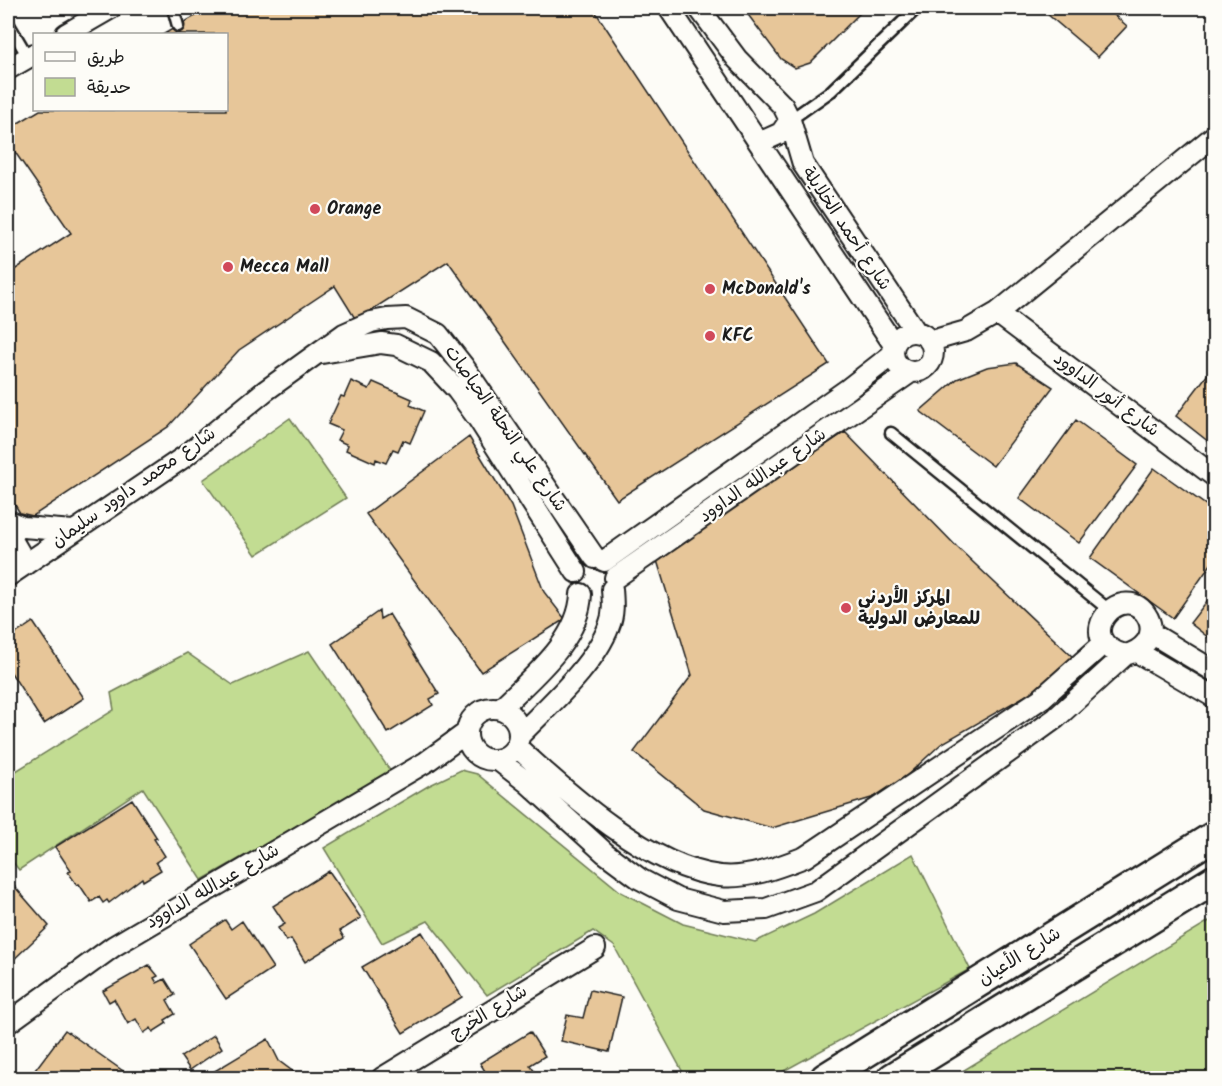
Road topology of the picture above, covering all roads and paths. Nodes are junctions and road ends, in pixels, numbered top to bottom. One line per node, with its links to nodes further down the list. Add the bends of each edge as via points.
1 (111, 8): 8 (street)
2 (173, 8): 7 (lane)
3 (669, 8): 13 (street, شارع أحمد الخلايلة)
4 (699, 8): 11 (street, شارع أحمد الخلايلة)
5 (916, 8): 11 (lane, via 831,91)
6 (8, 23): 9 (lane)
7 (178, 26)
8 (68, 33)
9 (31, 55): 10 (street)
10 (8, 69)
11 (790, 120): 13 (street, via 781,133); 16 (street, شارع أحمد الخلايلة, via 803,164)
12 (1215, 136): 14 (street)
13 (759, 143): 18 (street, شارع أحمد الخلايلة)
14 (997, 313): 16 (street, via 966,331); 22 (street, شارع أنور الداوود)
15 (406, 318): 17 (street); 19 (street, via 371,322 344,334); 26 (street, شارع علي النحلة الحياصات, via 438,334)
16 (923, 337): 18 (street, via 907,333); 20 (street, via 933,350 928,366)
17 (396, 345): 19 (street, شارع علي النحلة الحياصات, via 381,343); 28 (street, شارع علي النحلة الحياصات, via 431,362 457,390)
18 (894, 349): 20 (street, via 896,362); 26 (street, شارع عبدالله الداوود, via 848,389)
19 (317, 354): 24 (street, شارع محمد داوود سليمان, via 184,457)
20 (911, 372): 30 (street, شارع عبدالله الداوود)
21 (891, 433): 32 (lane)
22 (1215, 476)
23 (8, 521): 24 (street, via 23,527)
24 (73, 531): 27 (street, شارع محمد داوود سليمان)
25 (8, 533): 27 (street)
26 (599, 560): 28 (street, via 583,562); 30 (street, via 611,567)
27 (26, 564): 29 (street, شارع محمد داوود سليمان)
28 (576, 572): 31 (street, via 575,584)
29 (8, 576)
30 (613, 584): 31 (street, via 603,597); 40 (street, via 613,611 601,642)
31 (581, 594): 38 (street, via 571,629 548,660)
32 (1108, 610): 33 (street, via 1119,604 1131,604 1142,610); 34 (street, via 1101,626)
33 (1151, 633): 35 (street, via 1146,644); 36 (street)
34 (1104, 643): 35 (street, via 1113,652); 40 (street, via 1042,698 806,857 764,872 721,877 682,867 642,847 589,808)
35 (1131, 653): 37 (street); 42 (street, via 1056,718 816,891 766,909 724,911 678,899 640,879)
36 (1215, 671)
37 (1215, 697)
38 (501, 708): 39 (street, via 489,707 478,712); 40 (street, via 518,724)
39 (466, 733): 41 (street); 43 (street, شارع عبدالله الداوود)
40 (518, 741): 42 (street, via 509,756)
41 (475, 754): 42 (street); 43 (street, شارع عبدالله الداوود)
42 (498, 760)
43 (426, 762): 47 (street, شارع عبدالله الداوود, via 114,946)
44 (1215, 836): 49 (street, شارع الأعيان)
45 (1215, 880): 50 (street, شارع الأعيان)
46 (595, 948): 48 (street, شارع الخرج)
47 (8, 1023)
48 (382, 1078)
49 (825, 1078)
50 (892, 1078)

